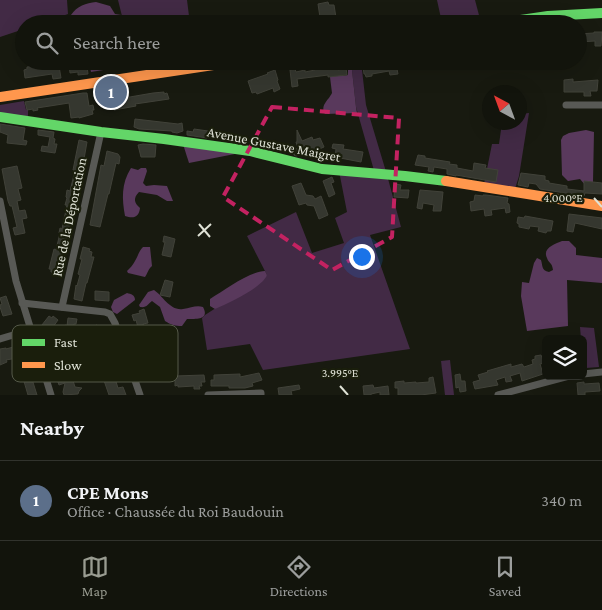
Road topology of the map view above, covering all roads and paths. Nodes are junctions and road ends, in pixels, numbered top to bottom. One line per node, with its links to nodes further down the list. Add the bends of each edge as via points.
1 (602, 13): 2 (street)
2 (566, 15)
3 (180, 70): 4 (street)
4 (0, 97)
5 (566, 105): 6 (street)
6 (602, 105)
7 (0, 117): 8 (street, Avenue Gustave Maigret)
8 (100, 132): 10 (street, Avenue Gustave Maigret, via 250,151 322,170 451,182); 12 (street, Rue de la Déportation)
9 (0, 201): 11 (street)
10 (602, 206)
11 (22, 302): 12 (street); 13 (street)
12 (62, 307): 14 (street, via 105,312 110,314)
13 (29, 325)
14 (116, 325)
15 (12, 335): 16 (street)
16 (0, 339)
17 (602, 372): 18 (street)
18 (587, 374)
19 (554, 380): 26 (street)
20 (47, 382): 22 (street)
21 (135, 382): 23 (street)
22 (51, 395)
23 (140, 395)
24 (208, 395): 25 (street)
25 (261, 395)
26 (498, 395)

